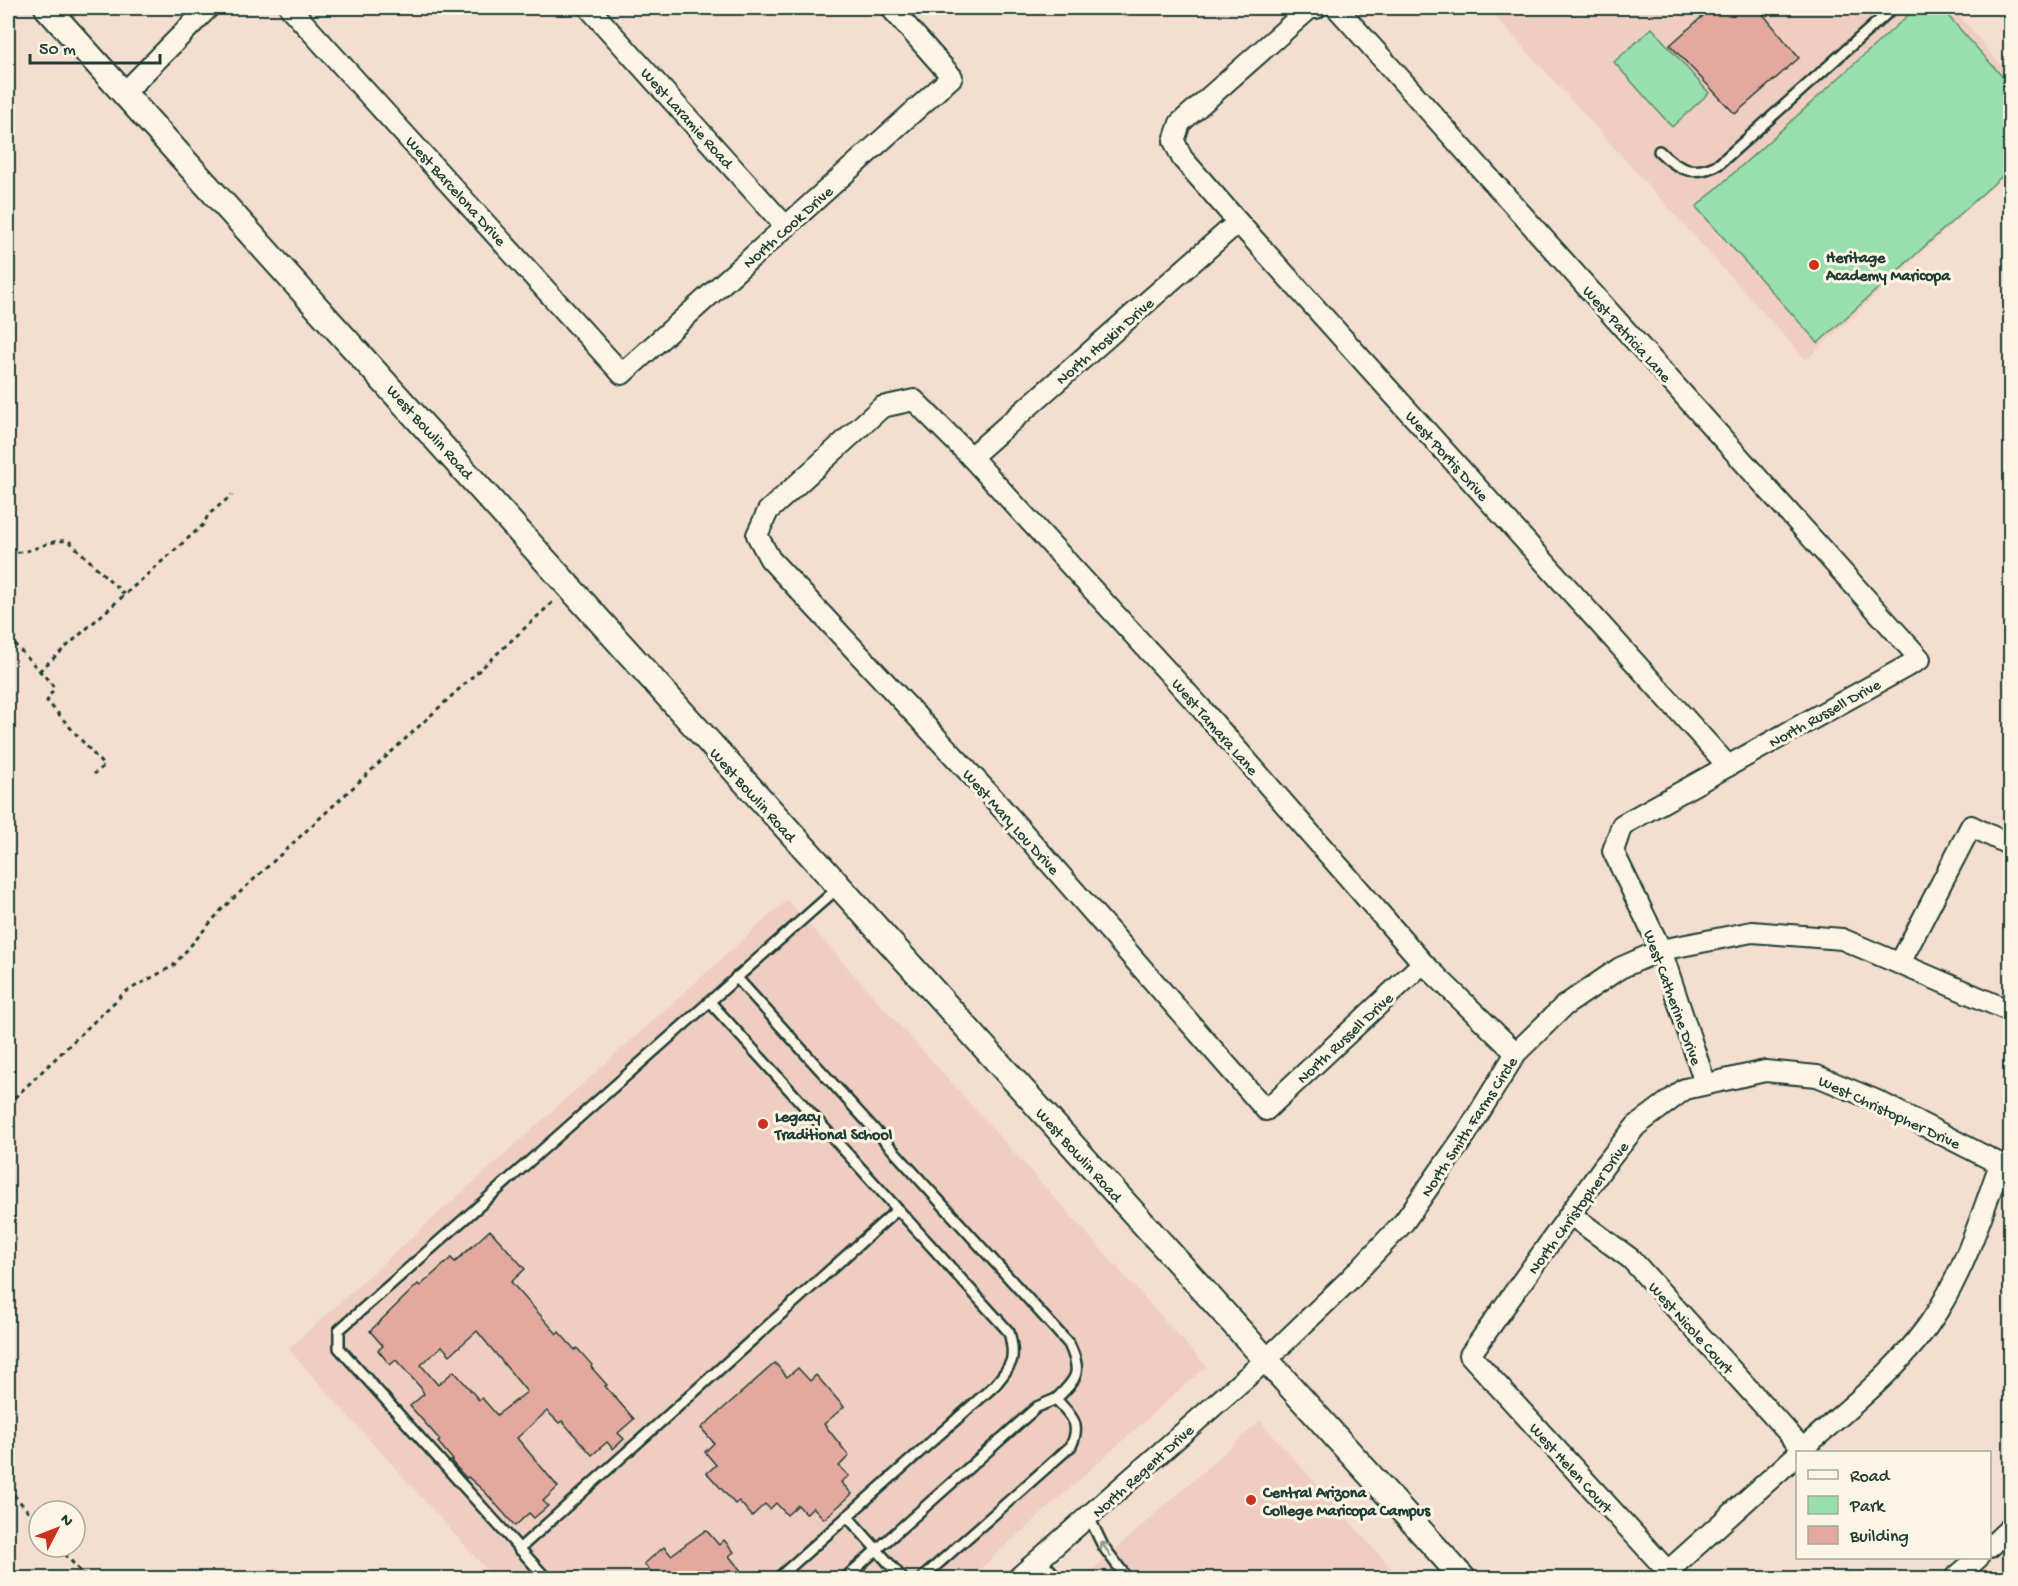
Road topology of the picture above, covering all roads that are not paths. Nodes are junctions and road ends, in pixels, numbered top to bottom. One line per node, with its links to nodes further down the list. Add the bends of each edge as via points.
1 (47, 8): 9 (street, West Bowlin Road)
2 (208, 8): 9 (street)
3 (290, 8): 13 (street, West Barcelona Drive)
4 (589, 8): 12 (street, West Laramie Road)
5 (891, 8): 12 (street, North Cook Drive, via 952,76)
6 (1316, 8): 11 (street, West Portis Drive, via 1310,8 1180,123 1174,141 1182,158)
7 (1336, 8): 16 (street, West Patricia Lane)
8 (1893, 8): 10 (lane, via 1719,164 1695,172 1681,169)
9 (125, 92): 19 (street, West Bowlin Road)
10 (1659, 151)
11 (1238, 222): 14 (street, North Hoskin Drive); 17 (street, West Portis Drive)
12 (786, 227): 13 (street, North Cook Drive)
13 (622, 375)
14 (971, 457): 15 (street, West Tamara Lane, via 914,400 882,407 768,511); 21 (street, West Tamara Lane, via 1200,707)
15 (757, 535): 28 (street, West Mary Lou Drive, via 770,559 993,798)
16 (1920, 659): 17 (street, North Russell Drive)
17 (1728, 766): 20 (street, West Catherine Drive, via 1622,825 1613,851)
18 (2010, 845): 22 (street, via 1971,826)
19 (838, 888): 23 (lane); 32 (street, West Bowlin Road)
20 (1661, 950): 22 (street, North Smith Farms Circle, via 1752,932 1842,939); 26 (street, North Smith Farms Circle, via 1620,968 1564,1006); 27 (street, West Catherine Drive)
21 (1423, 963): 26 (street, West Tamara Lane); 28 (street, North Russell Drive)
22 (1900, 963): 25 (street, North Smith Farms Circle)
23 (736, 978): 24 (lane); 33 (lane, via 1069,1344 1078,1363 1074,1381)
24 (709, 1001): 29 (lane); 41 (lane, via 339,1330 339,1348)
25 (2010, 1011)
26 (1516, 1053): 32 (street, North Smith Farms Circle, via 1466,1134 1404,1222)
27 (1705, 1083): 30 (street, North Christopher Drive, via 1685,1089 1636,1126); 35 (street, West Christopher Drive, via 1765,1071 1817,1076 1875,1100 2000,1164 1965,1259 1937,1313 1874,1386)
28 (1266, 1110)
29 (897, 1210): 37 (lane, via 1009,1332 1015,1352 1010,1368 995,1385); 41 (lane)
30 (1571, 1215): 31 (street, North Christopher Drive); 34 (street, West Nicole Court, via 1630,1259)
31 (1470, 1355): 45 (street, West Helen Court)
32 (1266, 1360): 38 (street, North Regent Drive); 54 (street, West Bowlin Road)
33 (1056, 1399): 42 (lane, via 1037,1407); 50 (lane, via 1074,1420 1077,1433 1071,1446)
34 (1799, 1451)
35 (1801, 1451)
36 (1796, 1456): 45 (street)
37 (847, 1516): 42 (lane); 47 (lane)
38 (1089, 1517): 44 (street, North Regent Drive); 53 (lane, one-way to 38, via 1103,1546)
39 (2010, 1528): 40 (street)
40 (1991, 1545)
41 (519, 1549): 46 (lane)
42 (877, 1551): 48 (lane); 49 (lane)
43 (1976, 1559): 55 (street)
44 (1041, 1560): 51 (street, North Regent Drive); 52 (lane)
45 (1671, 1575)
46 (546, 1578)
47 (778, 1578)
48 (845, 1578)
49 (902, 1578)
50 (922, 1578)
51 (1018, 1578)
52 (1058, 1578)
53 (1127, 1578)
54 (1463, 1578)
55 (1955, 1578)

